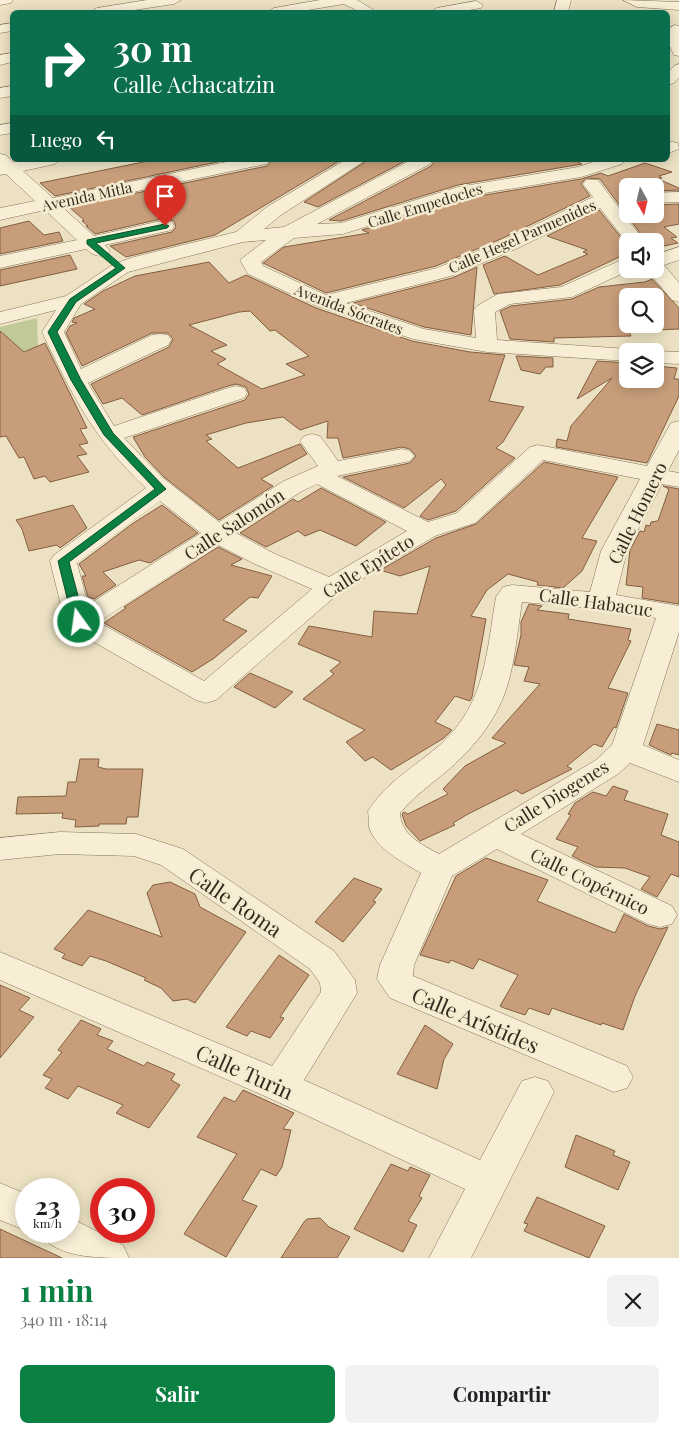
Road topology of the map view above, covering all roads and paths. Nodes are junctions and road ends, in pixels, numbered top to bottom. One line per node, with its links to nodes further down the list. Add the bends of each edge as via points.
1 (6, 0): 5 (street)
2 (89, 0): 9 (street)
3 (174, 0): 10 (street)
4 (346, 0): 11 (street); 12 (street)
5 (0, 1)
6 (630, 1): 8 (street)
7 (476, 6): 13 (street)
8 (679, 6)
9 (101, 10)
10 (115, 10)
11 (286, 10)
12 (366, 10)
13 (450, 10)
14 (675, 29): 15 (street, via 674,40)
15 (679, 50)
16 (679, 69): 17 (street)
17 (670, 78)
18 (31, 162): 23 (street)
19 (251, 162): 28 (street, Avenida Mitla)
20 (354, 162): 30 (street)
21 (420, 162): 32 (street, Avenida Sócrates)
22 (608, 162): 24 (street, Calle Empedocles)
23 (3, 165): 28 (street)
24 (581, 172): 25 (street); 32 (street, Calle Empedocles, via 458,192 343,228)
25 (605, 192): 33 (street); 44 (street, Calle Hegel Parmenides, via 486,256 444,272)
26 (679, 197): 27 (street)
27 (664, 198)
28 (48, 204): 29 (street, Avenida Mitla); 35 (street)
29 (0, 214)
30 (268, 216): 32 (street); 34 (street)
31 (165, 226): 35 (street)
32 (297, 228): 34 (street); 44 (street, Avenida Sócrates, via 250,260 255,270)
33 (630, 233)
34 (243, 236): 40 (street)
35 (90, 242): 38 (street); 40 (street)
36 (679, 253): 37 (street)
37 (664, 259)
38 (0, 262)
39 (619, 267): 47 (street, via 565,293 505,298 484,310)
40 (121, 268): 43 (street)
41 (664, 278): 42 (street)
42 (679, 296)
43 (73, 300): 45 (street); 51 (street, via 53,332)
44 (324, 302): 47 (street, Avenida Sócrates, via 420,335)
45 (0, 318)
46 (160, 340): 51 (street)
47 (488, 346): 48 (street, Avenida Sócrates)
48 (619, 354)
49 (664, 357): 50 (street)
50 (679, 358)
51 (76, 380): 54 (street)
52 (236, 393): 54 (street)
53 (679, 428): 58 (street, Calle Homero)
54 (109, 435): 60 (street)
55 (312, 441): 57 (street)
56 (402, 456): 57 (street, Calle Salomón)
57 (325, 472): 61 (street); 62 (street, Calle Salomón, via 293,486)
58 (654, 476): 59 (street); 61 (street, Calle Epíteto, via 538,452 466,518); 64 (street, Calle Homero, via 614,551)
59 (679, 480)
60 (161, 489): 62 (street); 66 (street, via 63,561)
61 (426, 531): 63 (street, Calle Epíteto)
62 (218, 534): 63 (street); 66 (street, Calle Salomón)
63 (330, 587): 66 (street, Calle Epíteto, via 206,694)
64 (601, 601): 65 (street, Calle Habacuc); 71 (street, Calle Habacuc, via 512,593 509,597 495,686 482,715 452,750 398,794 384,812 385,827 404,849)
65 (675, 613): 67 (street, Calle Diogenes)
66 (79, 622)
67 (626, 750): 68 (street); 69 (street, Calle Diogenes, via 607,767)
68 (679, 772)
69 (494, 834): 71 (street, Calle Diogenes); 72 (street, Calle Copérnico)
70 (0, 849): 75 (street, Calle Roma, via 60,843 136,845 172,857 322,960 337,980 339,992)
71 (439, 869): 74 (street, Calle Arístides, via 397,965 395,979 402,988)
72 (660, 915)
73 (0, 966): 75 (street, Calle Turin)
74 (614, 1077)
75 (280, 1086): 77 (street, Calle Turin)
76 (535, 1092): 77 (street)
77 (489, 1182): 82 (street)
78 (0, 1200): 79 (street)
79 (15, 1208)
80 (80, 1243): 81 (street)
81 (108, 1258)
82 (450, 1258)

